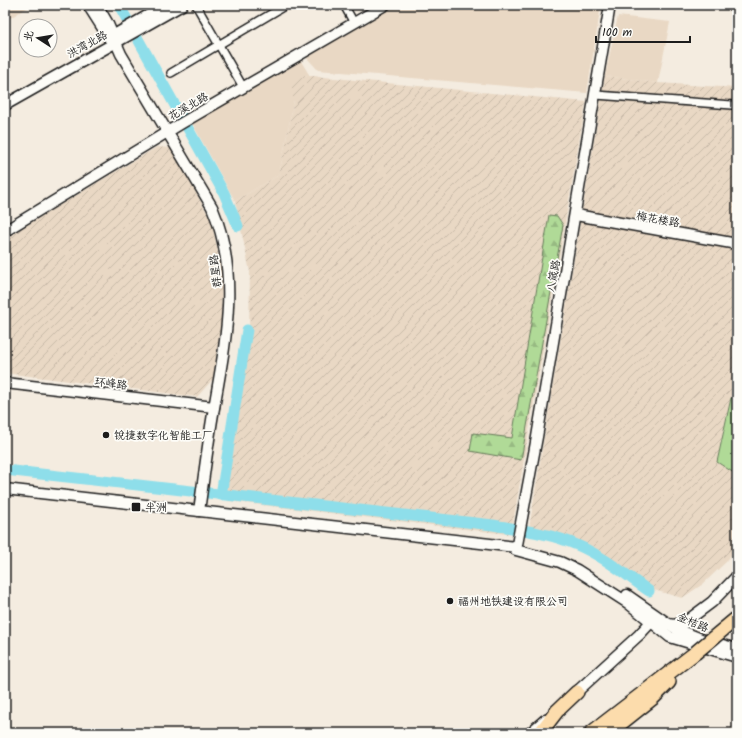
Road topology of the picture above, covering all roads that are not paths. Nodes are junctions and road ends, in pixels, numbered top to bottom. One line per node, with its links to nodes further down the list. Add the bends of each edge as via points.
1 (88, 5): 12 (street)
2 (97, 5): 12 (street, via 107,22)
3 (166, 5): 11 (street, 洪湾北路)
4 (182, 5): 11 (street, 洪湾北路)
5 (196, 5): 13 (street)
6 (286, 5): 13 (street)
7 (344, 5): 10 (street)
8 (385, 5): 10 (street, 花溪北路)
9 (610, 5): 16 (street, 八箴路)
10 (354, 23): 15 (street, 花溪北路)
11 (134, 28): 12 (street, 洪湾北路)
12 (112, 40): 17 (street, 洪湾北路); 18 (street, 洪湾北路); 20 (street, 群星路)
13 (219, 45): 14 (street); 15 (street)
14 (171, 73)
15 (243, 88): 20 (street, 花溪北路)
16 (596, 95): 19 (street); 21 (street, 八箴路)
17 (5, 98)
18 (5, 105)
19 (732, 105)
20 (167, 132): 22 (street, 花溪北路); 25 (street, 群星路, via 212,207 227,259 229,315)
21 (576, 215): 23 (street, 梅花楼路); 28 (street, 八箴路)
22 (5, 231)
23 (737, 244)
24 (5, 383): 25 (street, 环峰路)
25 (214, 407): 27 (street, 群星路)
26 (5, 490): 27 (street)
27 (199, 511): 28 (street)
28 (518, 540): 31 (street, via 577,570); 32 (street, 金桔路, via 578,563 644,606)
29 (737, 576): 32 (street, via 712,602 688,621)
30 (737, 618): 34 (highway, bridge)
31 (651, 622): 32 (street); 35 (street, via 677,640); 36 (street)
32 (668, 625): 33 (street, 金桔路, via 701,639)
33 (737, 649)
34 (695, 653): 39 (highway); 40 (highway, via 653,698)
35 (737, 657)
36 (577, 692): 37 (street); 38 (highway, via 557,711)
37 (530, 733)
38 (540, 733)
39 (591, 733)
40 (609, 733)

